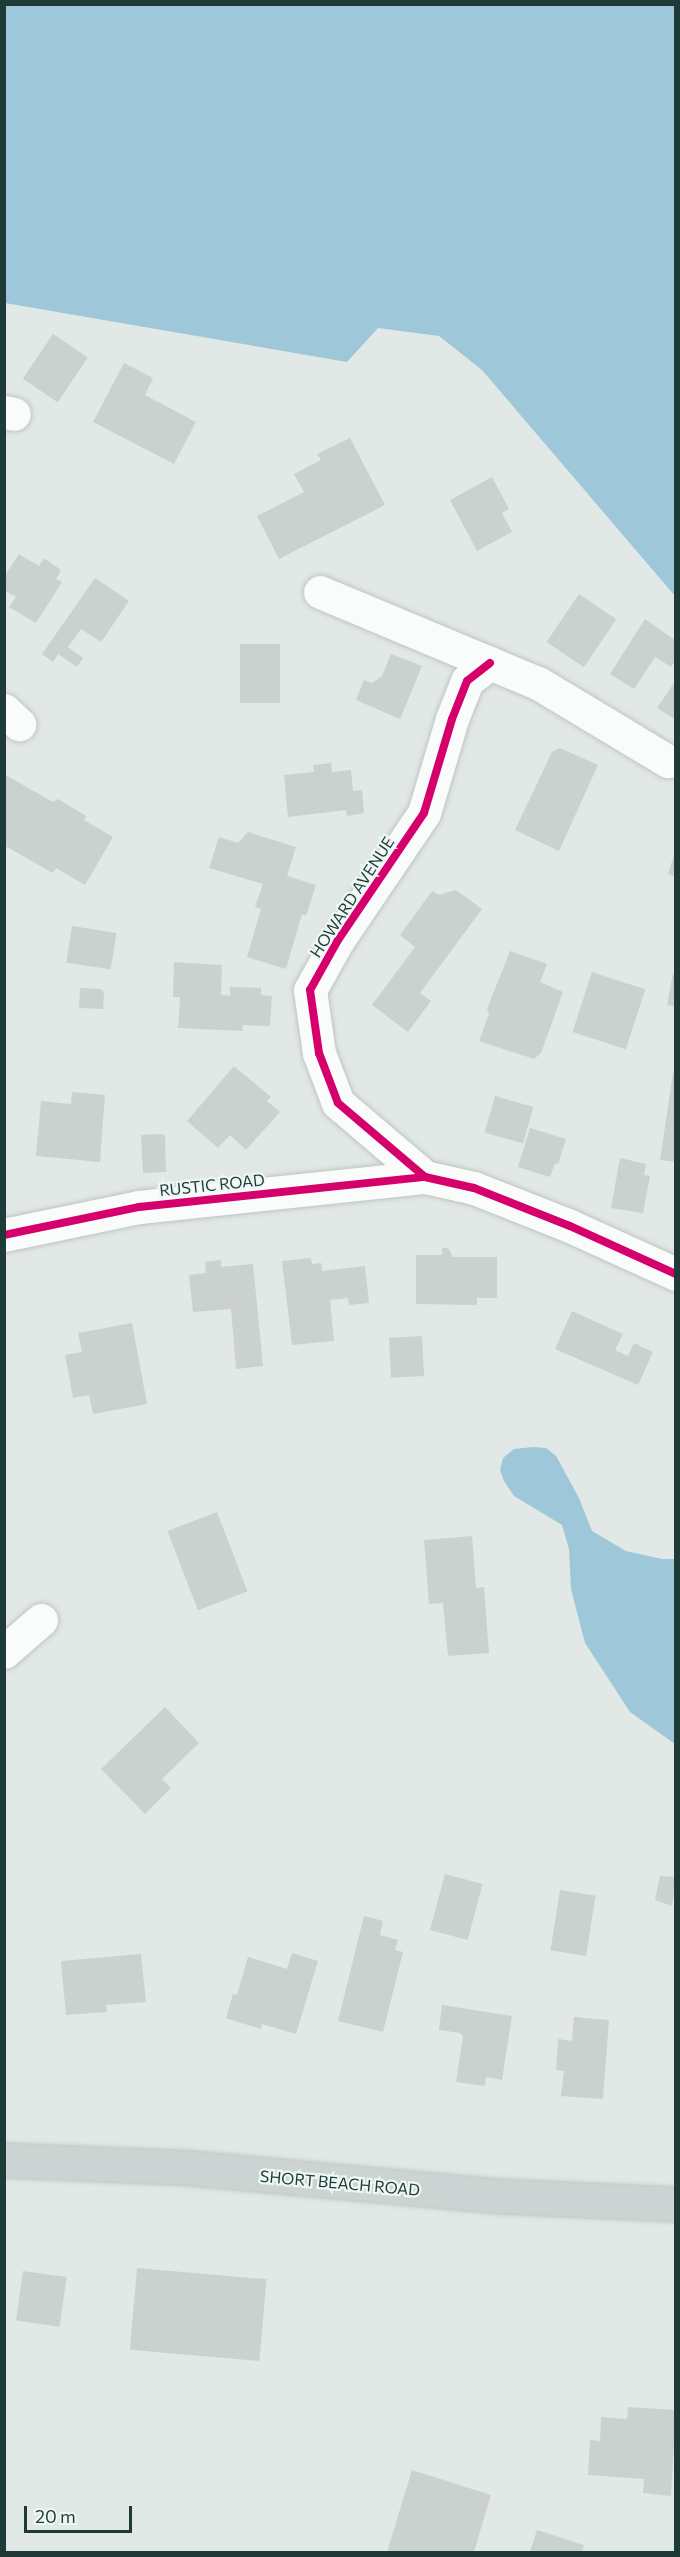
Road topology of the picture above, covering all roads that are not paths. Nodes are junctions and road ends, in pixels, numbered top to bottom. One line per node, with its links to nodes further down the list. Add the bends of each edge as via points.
1 (320, 592): 2 (street)
2 (490, 663): 3 (street, via 538,683); 4 (street, HOWARD AVENUE, via 467,681 424,813 338,940 310,990 319,1053 338,1103)
3 (668, 761)
4 (425, 1177): 5 (street, RUSTIC ROAD, via 139,1207); 6 (street, HOWARD AVENUE, via 474,1188)
5 (4, 1235)
6 (675, 1274)
7 (42, 1620): 8 (street)
8 (4, 1652)
9 (4, 2160): 10 (main road, SHORT BEACH ROAD, via 191,2168 500,2196)
10 (675, 2204)

